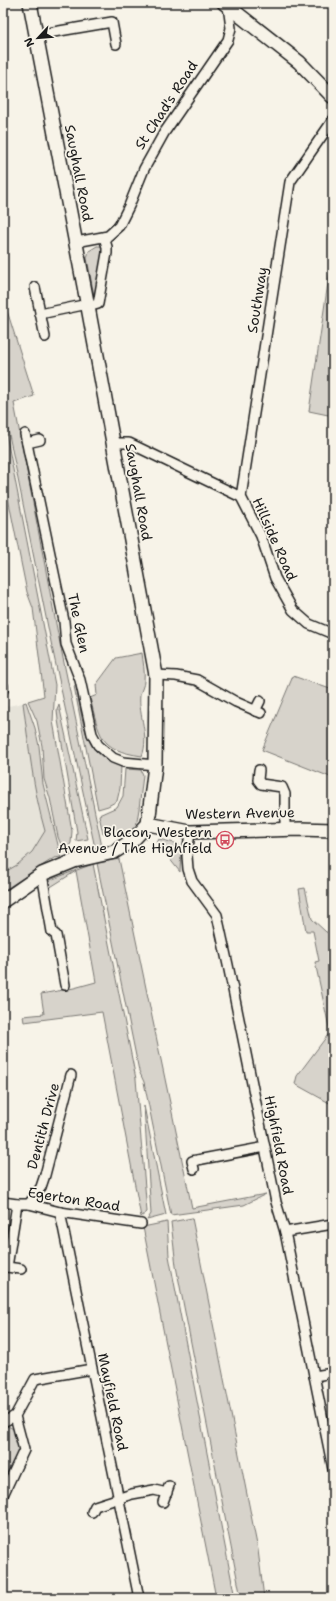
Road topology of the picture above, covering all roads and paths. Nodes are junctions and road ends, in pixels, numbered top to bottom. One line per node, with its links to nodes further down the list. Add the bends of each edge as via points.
1 (30, 3): 3 (street, Saughall Road)
2 (228, 6): 5 (street, via 299,62); 7 (street, St Chad's Road, via 231,28 228,40 164,132 144,169 119,226)
3 (36, 35): 4 (street, via 112,22); 8 (street, Saughall Road)
4 (116, 44)
5 (333, 97)
6 (333, 120): 15 (street, Southway, via 290,182)
7 (104, 237): 8 (street, St Chad's Road); 10 (street, via 107,253 98,304)
8 (76, 242): 10 (street, Saughall Road)
9 (35, 287): 11 (street)
10 (88, 306): 11 (street); 14 (street, Saughall Road)
11 (40, 314): 12 (street)
12 (45, 337)
13 (40, 440): 21 (street, The Glen, via 26,438 64,621 66,644 80,680 92,734 104,752 113,758 123,762)
14 (113, 443): 15 (street, Hillside Road, via 129,443); 17 (street, Saughall Road)
15 (241, 497): 16 (street, Hillside Road, via 261,536 275,578 293,610 309,624)
16 (333, 634)
17 (156, 675): 20 (street, via 197,680 258,712); 21 (street, Saughall Road)
18 (3, 686): 19 (street)
19 (3, 690)
20 (260, 701)
21 (155, 765): 23 (street, Saughall Road)
22 (259, 770): 24 (street, via 258,780 261,784 282,787 285,794)
23 (148, 824): 26 (street, Western Avenue); 27 (street, via 133,840 119,849 74,861)
24 (285, 829): 25 (street, Western Avenue); 26 (street, Western Avenue)
25 (333, 830)
26 (190, 832): 31 (street, Highfield Road, via 188,869 192,881 217,915)
27 (42, 874): 28 (street); 29 (street)
28 (3, 901)
29 (65, 985)
30 (70, 1075): 35 (street, Dentith Drive, via 45,1175 41,1187)
31 (265, 1147): 32 (street, via 192,1161); 39 (street, Highfield Road)
32 (194, 1169)
33 (3, 1202): 34 (street, Egerton Road)
34 (17, 1204): 35 (street, Egerton Road); 40 (street)
35 (29, 1204): 36 (street, Egerton Road)
36 (60, 1212): 37 (street, Egerton Road); 42 (street, Mayfield Road)
37 (141, 1224)
38 (333, 1224): 39 (street)
39 (285, 1232): 44 (street, Highfield Road)
40 (5, 1267): 41 (street)
41 (21, 1269)
42 (92, 1369): 45 (street, via 35,1379); 51 (street, Mayfield Road)
43 (333, 1373): 44 (street)
44 (314, 1376): 47 (street, Highfield Road)
45 (15, 1416): 46 (street); 50 (street, via 24,1450)
46 (3, 1422)
47 (332, 1455): 48 (street, Highfield Road)
48 (333, 1469)
49 (166, 1494): 51 (street, via 154,1490)
50 (3, 1495)
51 (119, 1499): 52 (street); 53 (street, Mayfield Road)
52 (92, 1506)
53 (139, 1598)

